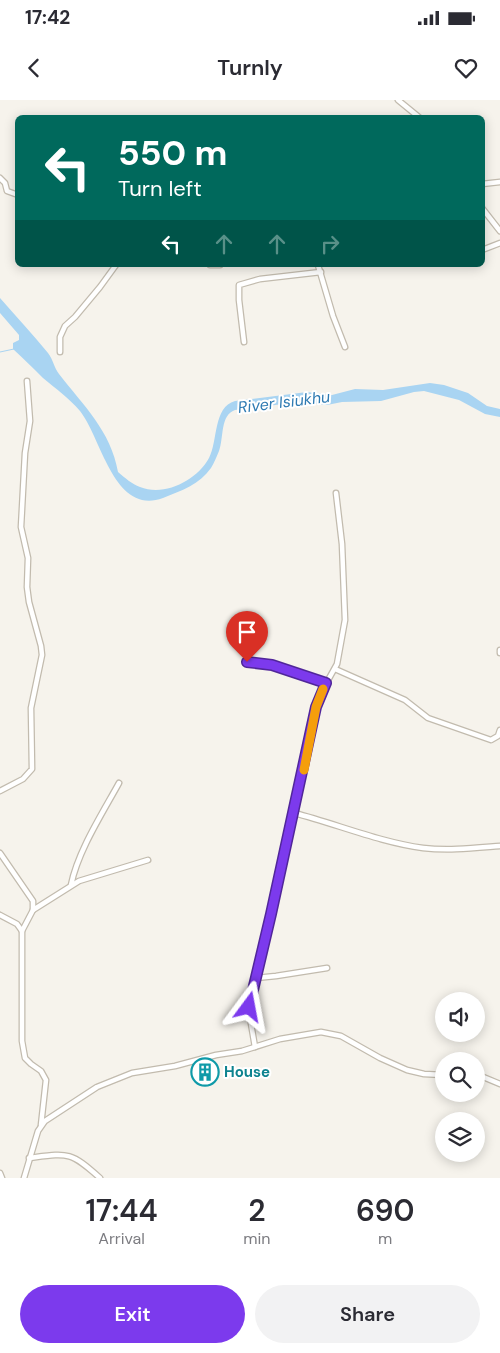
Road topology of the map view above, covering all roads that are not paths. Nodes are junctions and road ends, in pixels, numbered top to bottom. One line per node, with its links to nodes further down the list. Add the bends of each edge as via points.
1 (398, 100): 2 (street)
2 (416, 115)
3 (0, 178): 6 (street, via 7,192)
4 (500, 182): 5 (street)
5 (485, 184)
6 (15, 194)
7 (485, 212): 8 (street)
8 (500, 231)
9 (500, 243): 10 (street)
10 (485, 249)
11 (115, 267): 16 (street, via 65,326 60,337)
12 (319, 267): 13 (street)
13 (320, 272): 14 (street, via 260,279 239,285); 15 (street)
14 (244, 342)
15 (346, 347)
16 (60, 352)
17 (27, 381): 24 (street, via 30,422 21,526 28,558 29,602 42,655 31,708 32,769 23,779)
18 (336, 493): 20 (street, via 346,615)
19 (247, 662): 21 (street, via 272,665)
20 (335, 669): 21 (street); 22 (street, via 405,700 435,721 491,740)
21 (326, 683): 25 (street, via 316,707)
22 (500, 730)
23 (119, 783): 29 (street, via 87,844)
24 (0, 791)
25 (294, 813): 26 (street, via 422,848 447,850); 34 (street)
26 (500, 846)
27 (0, 853): 30 (street, via 32,899)
28 (148, 860): 29 (street)
29 (71, 885): 30 (street)
30 (32, 910): 32 (street)
31 (0, 915): 32 (street, via 17,924)
32 (22, 931): 39 (street, via 22,1040 26,1060 46,1080)
33 (327, 968): 34 (street)
34 (256, 978): 35 (street, via 249,1007)
35 (255, 1047): 36 (street, via 297,1036 330,1033 401,1068); 39 (street, via 120,1077 85,1094)
36 (435, 1074)
37 (485, 1078): 38 (street)
38 (500, 1084)
39 (41, 1125): 40 (street)
40 (29, 1158): 43 (street); 44 (street, via 71,1156)
41 (0, 1173): 42 (street)
42 (2, 1178)
43 (24, 1178)
44 (100, 1178)

